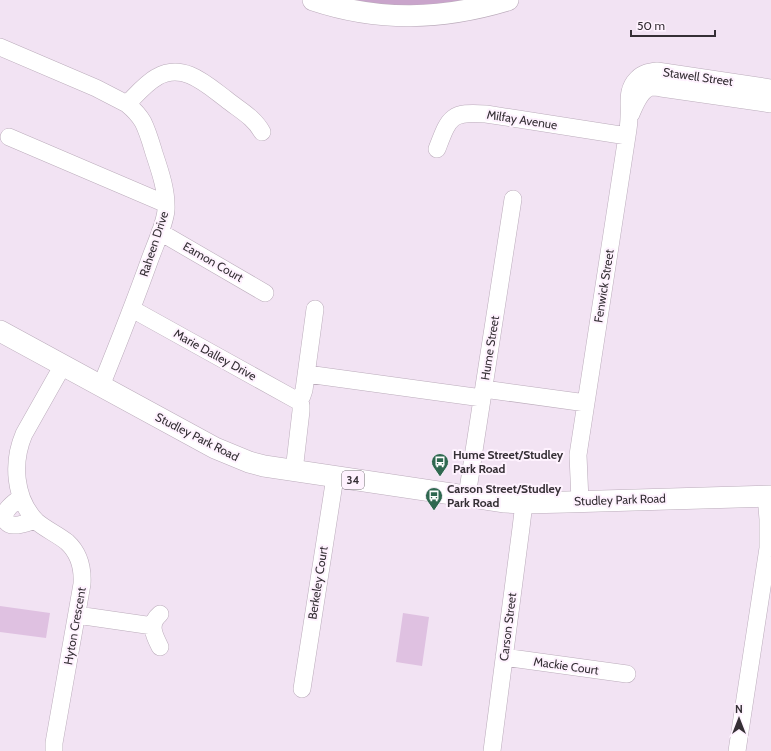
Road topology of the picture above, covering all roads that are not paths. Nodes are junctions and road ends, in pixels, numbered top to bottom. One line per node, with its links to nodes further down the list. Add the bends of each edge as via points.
1 (313, 0): 2 (main road, via 350,10 404,16 464,11)
2 (508, 0)
3 (0, 47): 5 (street, Raheen Drive)
4 (771, 88): 7 (street, Stawell Street, via 650,72 638,78 630,90)
5 (127, 104): 8 (street, via 157,77 176,72 188,74 205,83 252,119); 13 (street, Raheen Drive, via 143,122 149,137 162,179)
6 (771, 104): 7 (street, Stawell Street, via 650,88 640,96)
7 (629, 118): 9 (street, Fenwick Street)
8 (262, 132)
9 (627, 136): 11 (street, Milfay Avenue, via 486,114 466,114 459,115 448,123); 24 (street, Fenwick Street)
10 (10, 137): 13 (street)
11 (437, 149)
12 (513, 199): 22 (street, Hume Street)
13 (166, 204): 14 (street, Raheen Drive)
14 (160, 232): 15 (street, Eamon Court); 16 (street, Raheen Drive)
15 (265, 293)
16 (132, 309): 21 (street, Raheen Drive); 23 (street, Marie Dalley Drive)
17 (315, 309): 20 (street)
18 (0, 331): 19 (main road, Studley Park Road / 34)
19 (63, 365): 21 (main road, Studley Park Road / 34); 29 (street, Hyton Crescent, via 20,444 17,475)
20 (307, 374): 22 (street); 23 (street, via 302,396)
21 (101, 386): 25 (main road, Studley Park Road / 34, via 232,456 264,466)
22 (483, 394): 24 (street); 27 (street, Hume Street)
23 (298, 401): 25 (street, via 302,412)
24 (586, 403): 30 (street, Fenwick Street, via 578,455 570,482)
25 (294, 471): 26 (main road, Studley Park Road / 34)
26 (335, 477): 27 (main road, Studley Park Road / 34); 38 (street, Berkeley Court)
27 (467, 496): 31 (main road, Studley Park Road / 34)
28 (769, 496): 30 (main road, Studley Park Road / 34); 33 (street)
29 (21, 497): 32 (street, Hyton Crescent); 32 (street, via 9,507 6,520 12,525 17,525)
30 (573, 501): 31 (main road, Studley Park Road / 34)
31 (524, 502): 36 (street, Carson Street)
32 (35, 520): 34 (street, Hyton Crescent, via 66,542 78,558 83,575)
33 (769, 543): 41 (street)
34 (77, 614): 35 (street, via 157,620 154,634); 39 (street, Hyton Crescent)
35 (160, 647)
36 (504, 657): 37 (street, Mackie Court); 40 (street, Carson Street)
37 (627, 674)
38 (302, 689)
39 (54, 751)
40 (492, 751)
41 (738, 751)

